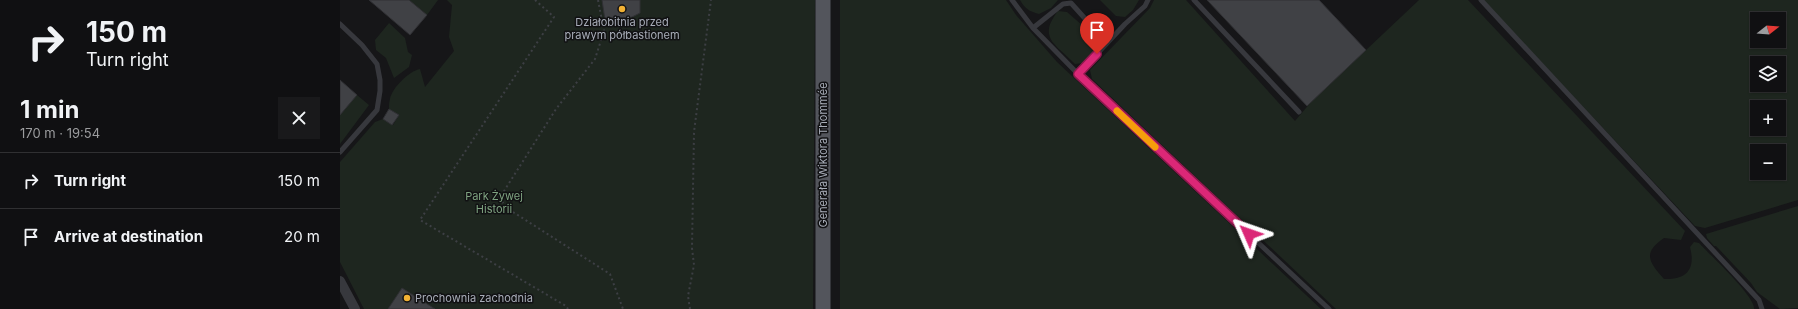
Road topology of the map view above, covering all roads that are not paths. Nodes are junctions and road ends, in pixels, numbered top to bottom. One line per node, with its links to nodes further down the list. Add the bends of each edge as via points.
1 (823, 0): 14 (main road, Generała Wiktora Thommée)
2 (1012, 0): 7 (lane)
3 (1148, 0): 8 (lane, via 1145,6)
4 (1194, 0): 10 (lane)
5 (1481, 0): 16 (lane, via 1759,300)
6 (340, 24): 11 (lane, via 377,64 380,91 377,110)
7 (1033, 28): 8 (lane, via 1062,4 1071,3); 9 (lane)
8 (1106, 43): 9 (lane)
9 (1078, 74): 15 (lane)
10 (1299, 112)
11 (340, 152)
12 (340, 282): 13 (street)
13 (355, 309)
14 (823, 309)
15 (1329, 309)
16 (1762, 309)

